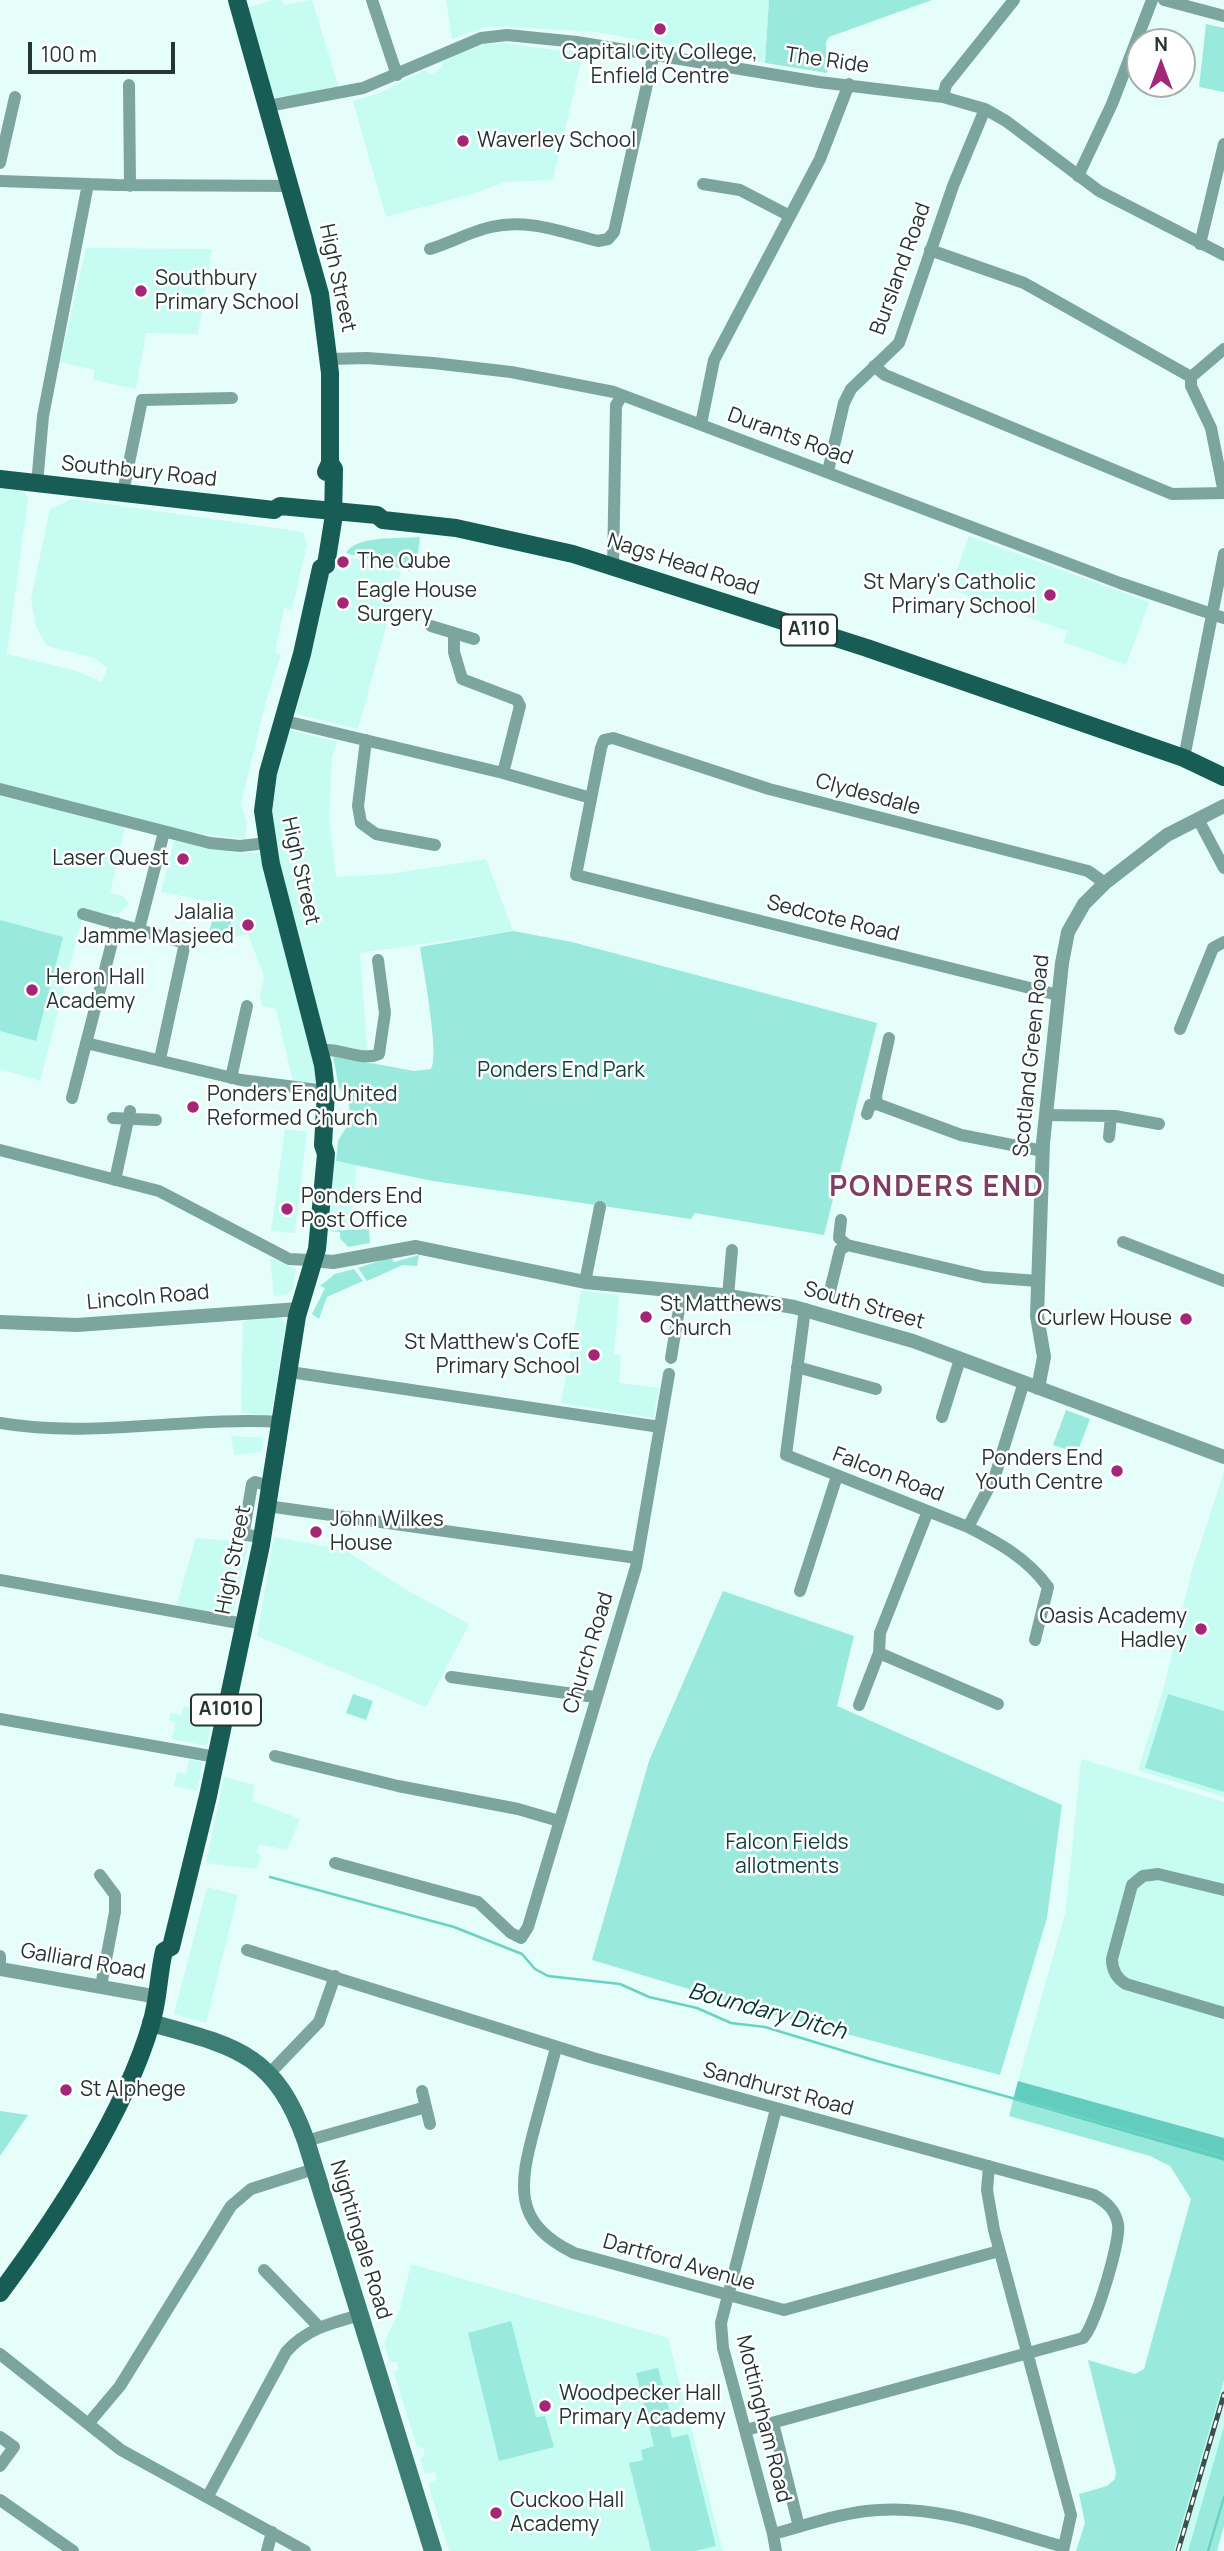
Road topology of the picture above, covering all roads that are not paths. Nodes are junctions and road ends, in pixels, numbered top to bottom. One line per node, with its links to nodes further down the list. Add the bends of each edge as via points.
1 (237, 0): 13 (main road, A1010)
2 (372, 0): 8 (street)
3 (1014, 0): 12 (street, via 946,85)
4 (1152, 0): 18 (street)
5 (1164, 0): 6 (street)
6 (1224, 16)
7 (654, 53): 8 (street, The Ride, via 537,37 493,36); 9 (street, The Ride, via 819,82); 26 (street, via 614,232 608,239 510,224)
8 (397, 75): 13 (street, The Ride, via 353,90)
9 (849, 83): 12 (street, The Ride); 24 (street, via 820,159)
10 (129, 85): 22 (street)
11 (15, 97): 15 (street)
12 (943, 97): 14 (street, The Ride)
13 (268, 106): 23 (main road, High Street / A1010)
14 (985, 109): 18 (street, The Ride); 27 (street, Bursland Road)
15 (3, 133): 17 (street)
16 (1224, 144): 25 (street)
17 (0, 163)
18 (1078, 176): 25 (street, The Ride, via 1125,207)
19 (0, 181): 20 (street)
20 (88, 184): 22 (street); 39 (street, via 43,416)
21 (703, 184): 24 (street, via 740,190)
22 (130, 186): 23 (street)
23 (292, 186): 30 (main road, High Street / A1010, via 319,286)
24 (790, 216): 35 (street, via 714,360)
25 (1200, 244): 28 (street, The Ride)
26 (430, 249)
27 (930, 250): 31 (street, Bursland Road, via 899,343); 32 (street, via 1024,283)
28 (1224, 255)
29 (1224, 349): 32 (street)
30 (329, 359): 33 (street, Durants Road, via 419,361 511,372); 42 (main road, High Street / A1010)
31 (874, 366): 37 (street, Bursland Road, via 844,403); 41 (street, via 1172,494)
32 (1191, 377): 36 (street)
33 (622, 396): 35 (street, Durants Road); 44 (street, via 616,405)
34 (232, 398): 40 (street, via 142,400)
35 (701, 424): 37 (street, Durants Road)
36 (1222, 458): 41 (street)
37 (828, 471): 45 (street, Durants Road)
38 (0, 479): 39 (main road, Southbury Road / A110)
39 (37, 484): 40 (main road, Southbury Road / A110)
40 (123, 492): 42 (main road, Southbury Road / A110, via 274,510 279,516)
41 (1224, 493)
42 (328, 514): 44 (main road, Nags Head Road / A110, via 376,524 383,520 481,533); 49 (main road, High Street / A1010, via 302,654)
43 (1224, 554): 45 (street)
44 (613, 566): 51 (main road, Nags Head Road / A110)
45 (1219, 617): 51 (street, via 1190,737)
46 (431, 626): 47 (street)
47 (454, 633): 48 (street); 53 (street, via 461,679 517,700 520,706)
48 (474, 639)
49 (281, 720): 50 (street); 60 (main road, High Street / A1010, via 263,800)
50 (366, 740): 53 (street); 61 (street, via 358,806 361,823 376,834)
51 (1193, 761): 52 (main road, A110); 54 (main road, A110)
52 (1224, 768)
53 (503, 773): 56 (street)
54 (1224, 776)
55 (0, 789): 59 (street)
56 (591, 798): 63 (street, Clydesdale, via 604,740 613,738 769,789 1088,872); 69 (street, Sedcote Road, via 576,875)
57 (1224, 806): 58 (street, Scotland Green Road)
58 (1198, 819): 62 (street); 63 (street, Scotland Green Road, via 1167,835)
59 (164, 832): 60 (street, via 231,846); 66 (street)
60 (267, 843): 74 (main road, High Street / A1010)
61 (435, 845)
62 (1224, 868)
63 (1105, 883): 69 (street, Scotland Green Road, via 1071,924)
64 (83, 914): 65 (street)
65 (117, 923): 66 (street); 73 (street)
66 (139, 929): 75 (street, via 186,944)
67 (1224, 942): 71 (street, via 1213,947)
68 (378, 960): 74 (street, via 385,1013 379,1054 371,1057)
69 (1058, 995): 80 (street, Scotland Green Road)
70 (247, 1006): 76 (street)
71 (1180, 1029)
72 (889, 1038): 87 (street, via 872,1109 961,1135)
73 (86, 1043): 75 (street); 78 (street)
74 (320, 1050): 77 (main road, High Street / A1010)
75 (160, 1059): 76 (street)
76 (231, 1078): 77 (street)
77 (326, 1091): 94 (main road, High Street / A1010, via 326,1154 317,1248)
78 (72, 1098)
79 (129, 1115): 82 (street); 83 (street); 88 (street)
80 (1046, 1115): 81 (street); 87 (street, Scotland Green Road)
81 (1111, 1116): 84 (street); 85 (street)
82 (113, 1118)
83 (156, 1120)
84 (1159, 1124)
85 (1109, 1137)
86 (0, 1150): 88 (street)
87 (1042, 1151): 95 (street, Scotland Green Road)
88 (115, 1180): 94 (street, via 181,1201 276,1252)
89 (600, 1207): 97 (street)
90 (841, 1220): 92 (street, via 839,1238)
91 (1123, 1242): 96 (street)
92 (847, 1245): 95 (street, via 984,1277); 99 (street, via 839,1250)
93 (732, 1250): 100 (street)
94 (311, 1261): 97 (street, South Street, via 333,1262 416,1247); 101 (main road, High Street / A1010)
95 (1038, 1281): 110 (street, Scotland Green Road, via 1037,1321 1044,1357)
96 (1224, 1281)
97 (585, 1282): 98 (street, South Street)
98 (682, 1291): 100 (street, South Street); 104 (street)
99 (829, 1295)
100 (728, 1296): 102 (street, South Street)
101 (299, 1309): 103 (street, Lincoln Road, via 77,1325); 107 (main road, High Street / A1010)
102 (805, 1309): 105 (street, South Street); 106 (street, Falcon Road)
103 (0, 1322)
104 (671, 1358)
105 (960, 1359): 109 (street, South Street); 112 (street)
106 (797, 1367): 111 (street); 117 (street, Falcon Road, via 786,1455)
107 (290, 1373): 113 (main road, High Street / A1010); 115 (street)
108 (669, 1374): 115 (street, Church Road)
109 (1024, 1382): 110 (street, South Street); 121 (street, via 995,1476)
110 (1038, 1388): 116 (street, South Street)
111 (870, 1389)
112 (946, 1412)
113 (282, 1422): 114 (street, via 101,1427); 118 (main road, High Street / A1010)
114 (0, 1423)
115 (660, 1427): 123 (street, Church Road)
116 (1224, 1457)
117 (837, 1476): 120 (street, Falcon Road); 125 (street)
118 (271, 1486): 119 (main road, High Street / A1010); 122 (street, via 252,1484 244,1531)
119 (267, 1506): 122 (main road, High Street / A1010); 123 (street)
120 (928, 1511): 121 (street, Falcon Road); 128 (street, via 880,1633)
121 (968, 1527): 127 (street, Falcon Road, via 1003,1545 1035,1569 1048,1587)
122 (262, 1537): 126 (main road, High Street / A1010)
123 (638, 1558): 130 (street, Church Road)
124 (0, 1580): 126 (street)
125 (800, 1591)
126 (244, 1624): 135 (main road, High Street / A1010)
127 (1035, 1640)
128 (879, 1653): 131 (street); 132 (street)
129 (451, 1677): 130 (street)
130 (595, 1697): 136 (street, Church Road)
131 (998, 1704)
132 (859, 1705)
133 (0, 1719): 135 (street)
134 (275, 1756): 136 (street, via 398,1786 518,1808)
135 (216, 1757): 144 (main road, High Street / A1010, via 171,1947 176,1953 170,1976)
136 (559, 1821): 137 (street, Church Road, via 521,1938 478,1902)
137 (335, 1863)
138 (100, 1875): 143 (street, via 115,1895)
139 (1224, 1891): 145 (street, via 1158,1874 1143,1876 1132,1885 1112,1959 1112,1967 1126,1984)
140 (247, 1950): 142 (street, Sandhurst Road)
141 (0, 1969): 143 (street, Galliard Road)
142 (335, 1976): 147 (street, Sandhurst Road); 148 (street, via 319,2022)
143 (101, 1986): 144 (street, Galliard Road)
144 (159, 1992): 146 (main road, A1010)
145 (1224, 2013)
146 (151, 2024): 148 (main road, Nightingale Road, via 230,2048); 158 (main road, A1010, via 132,2075 95,2145)
147 (556, 2048): 151 (street, Sandhurst Road); 159 (street, Dartford Avenue, via 523,2172 525,2206 533,2222 554,2243 574,2253)
148 (270, 2074): 153 (main road, Nightingale Road, via 291,2103)
149 (422, 2091): 150 (street)
150 (426, 2107): 152 (street); 153 (street)
151 (776, 2109): 154 (street, Sandhurst Road); 159 (street, Mottingham Road)
152 (430, 2124)
153 (306, 2141): 155 (main road, Nightingale Road)
154 (989, 2166): 156 (street, via 986,2190); 163 (street, Sandhurst Road, via 1094,2195 1113,2211 1118,2224 1087,2335)
155 (314, 2169): 160 (main road, Nightingale Road); 165 (street, via 251,2189 231,2206 120,2386)
156 (999, 2251): 159 (street, Dartford Avenue, via 783,2310); 163 (street)
157 (264, 2270): 161 (street)
158 (0, 2293)
159 (726, 2297): 166 (street, Mottingham Road, via 721,2334)
160 (360, 2315): 161 (street); 178 (main road, Nightingale Road)
161 (319, 2327): 169 (street, via 295,2343 279,2363)
162 (0, 2354): 165 (street)
163 (1027, 2354): 164 (street); 174 (street, via 1071,2515)
164 (773, 2423): 166 (street); 171 (street)
165 (88, 2424): 169 (street, via 151,2469)
166 (746, 2430): 173 (street, Mottingham Road)
167 (0, 2437): 168 (street, via 14,2447)
168 (0, 2466)
169 (208, 2496): 172 (street)
170 (0, 2500): 175 (street)
171 (799, 2527): 173 (street); 174 (street, via 878,2510 913,2510 943,2514)
172 (272, 2532): 176 (street); 177 (street)
173 (773, 2534): 179 (street, Mottingham Road)
174 (1063, 2549)
175 (73, 2551)
176 (267, 2551)
177 (305, 2551)
178 (433, 2551)
179 (776, 2551)

